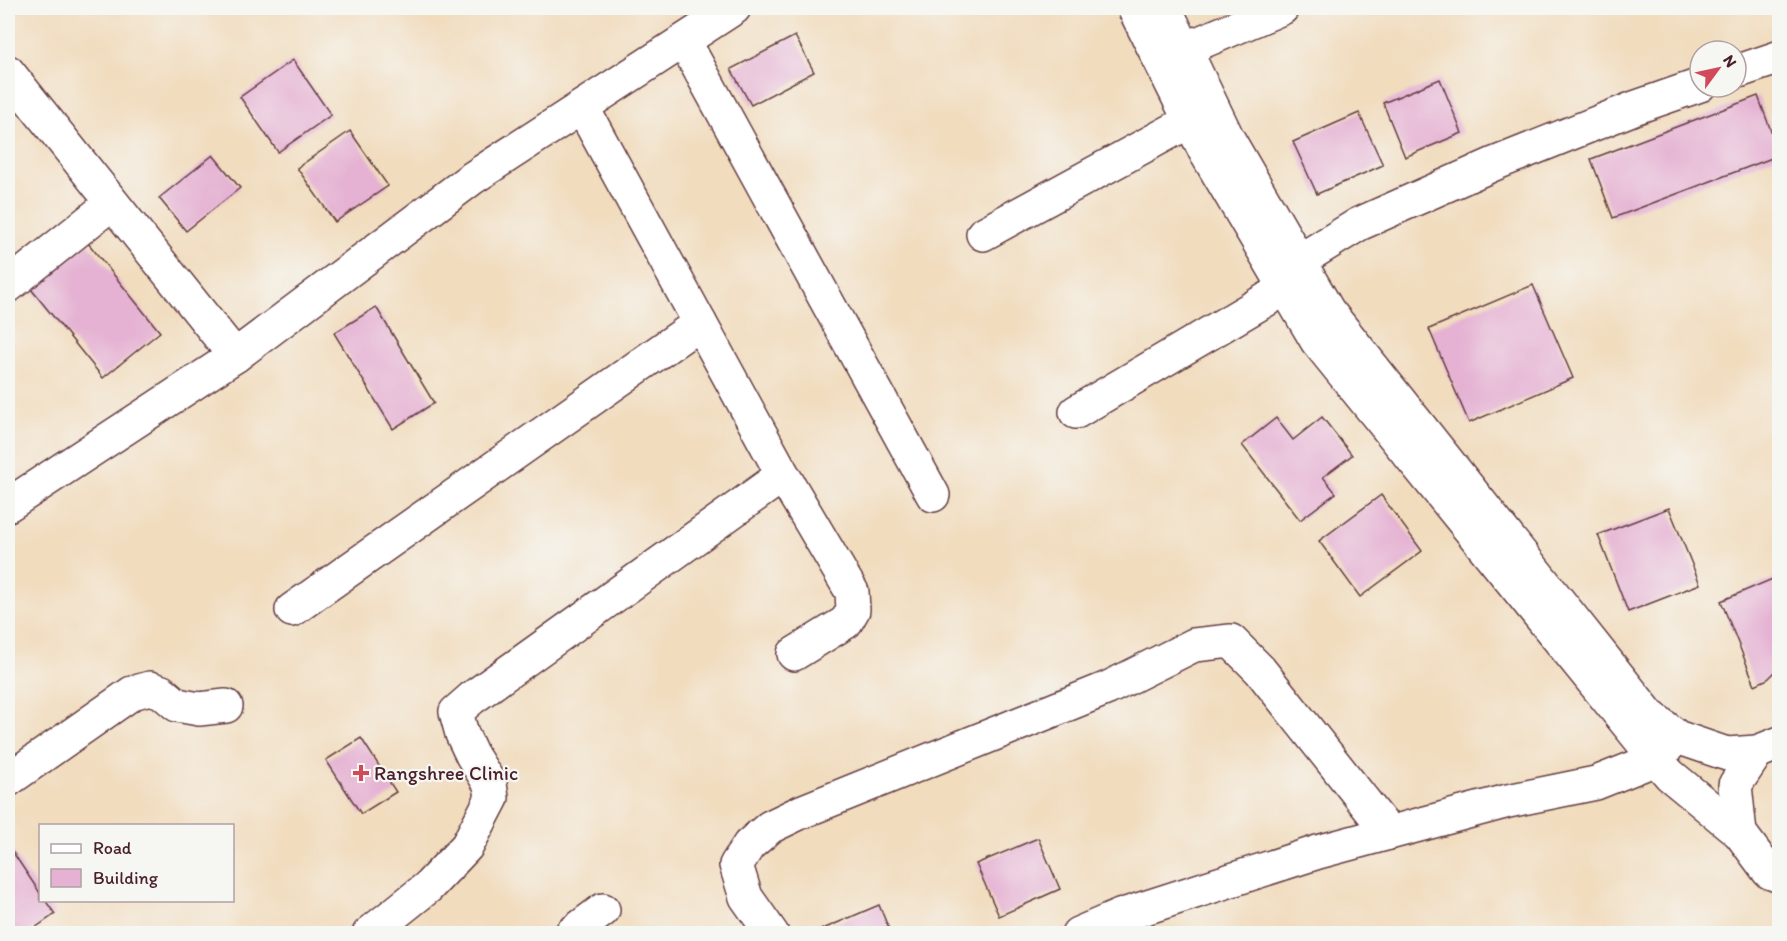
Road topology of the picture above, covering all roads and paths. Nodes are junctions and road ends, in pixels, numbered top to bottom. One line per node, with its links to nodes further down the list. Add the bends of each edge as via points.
1 (735, 8): 5 (street)
2 (1134, 8): 12 (street)
3 (1165, 8): 6 (street)
4 (1282, 8): 6 (street)
5 (684, 40): 11 (street); 21 (street)
6 (1185, 50): 15 (street)
7 (1779, 57): 8 (street)
8 (1748, 68)
9 (8, 72): 13 (street)
10 (1688, 89): 15 (street, via 1494,164 1359,224)
11 (582, 107): 17 (street); 18 (street, via 471,179)
12 (1190, 120): 14 (street); 15 (street, via 1205,151)
13 (112, 203): 16 (street); 18 (street)
14 (983, 234)
15 (1293, 274): 19 (street); 27 (street, via 1317,341)
16 (8, 286)
17 (700, 323): 20 (street); 23 (street)
18 (235, 356): 22 (street)
19 (1076, 412)
20 (783, 475): 24 (street, via 852,592 853,610 846,622); 33 (street, via 456,712 462,734 490,784 492,798 467,846 428,887)
21 (933, 495)
22 (8, 505)
23 (292, 610)
24 (794, 654)
25 (226, 706): 28 (street, via 199,709 177,705 162,692 150,688 132,693)
26 (1768, 747): 27 (street, via 1727,754); 30 (street, via 1735,785)
27 (1666, 748): 29 (street, via 1596,783 1508,801); 30 (street, via 1670,775)
28 (8, 780)
29 (1389, 833): 35 (street, via 1260,670 1231,641 1194,645 1108,688 770,827 749,845 736,865 746,897); 36 (street, via 1318,852)
30 (1740, 833): 31 (street, via 1768,872)
31 (1779, 876)
32 (603, 910): 34 (street)
33 (369, 933)
34 (571, 933)
35 (772, 933)
36 (1078, 933)

